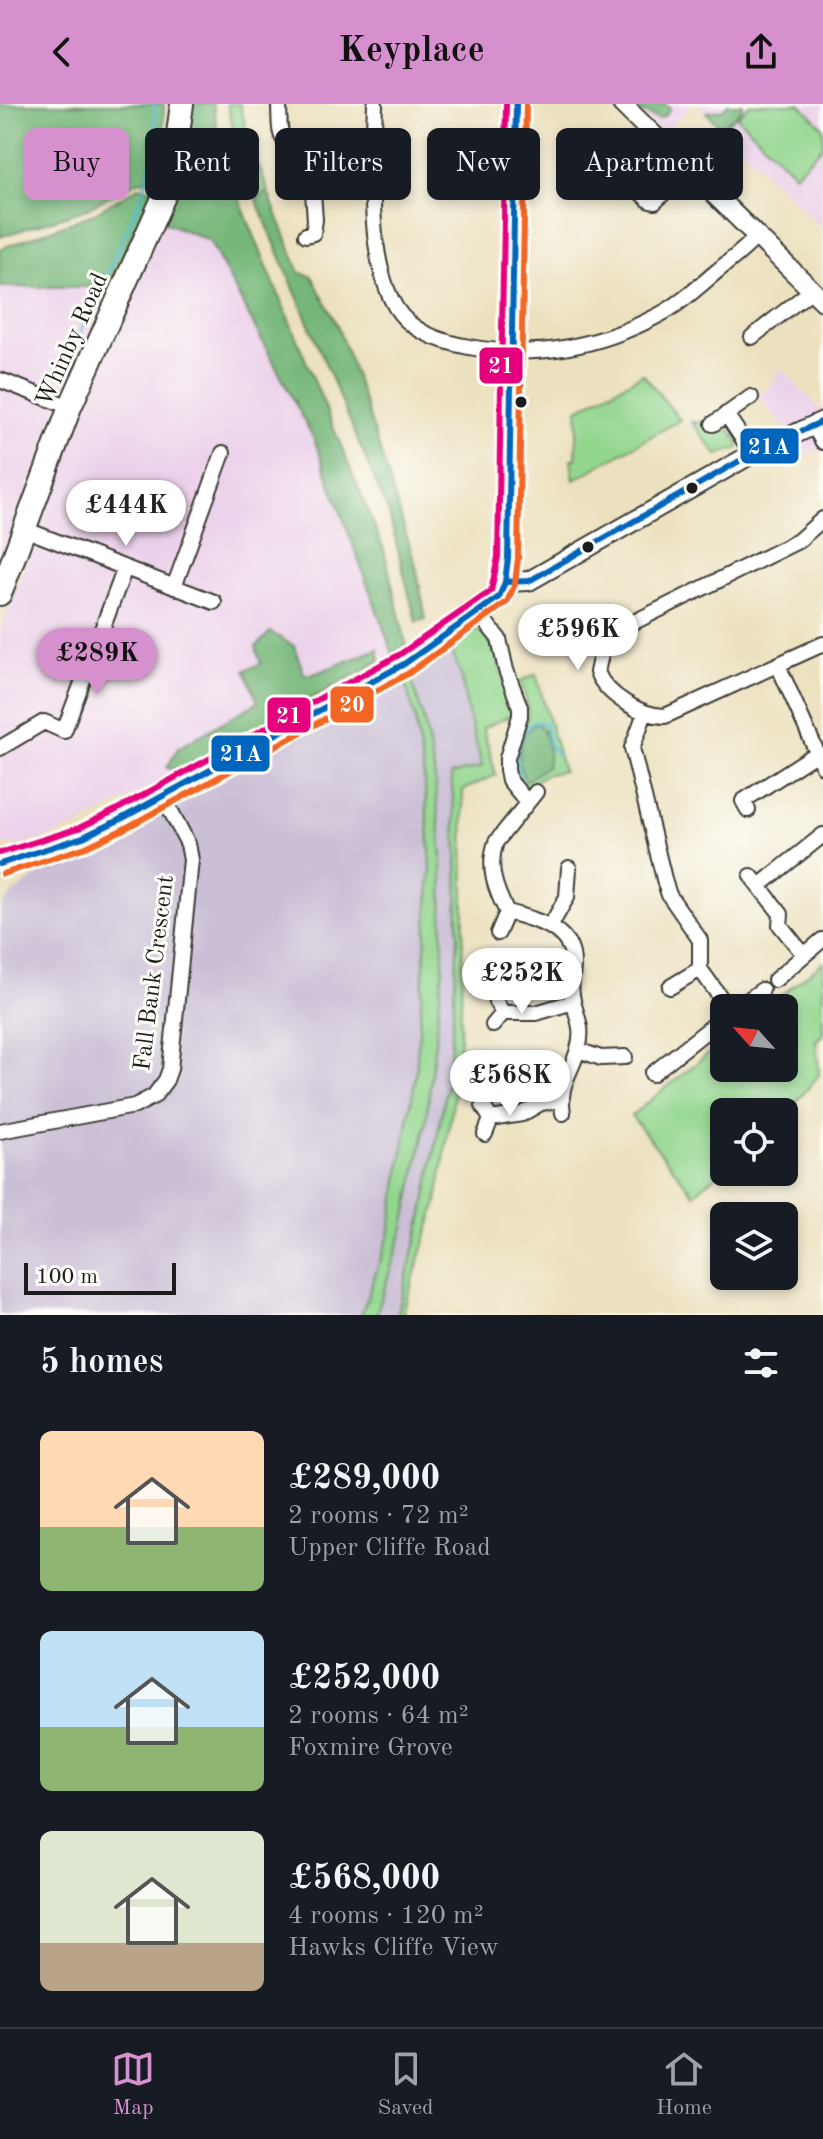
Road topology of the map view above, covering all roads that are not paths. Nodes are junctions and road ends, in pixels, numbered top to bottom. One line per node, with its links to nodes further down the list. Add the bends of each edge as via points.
1 (182, 104): 15 (highway, Whinby Road, via 164,196)
2 (279, 104): 8 (street, via 279,134 292,150 310,159 315,220 313,233)
3 (375, 104): 12 (street, via 376,233 388,291 398,311 424,333 443,340)
4 (516, 104): 12 (street)
5 (622, 104): 6 (main road)
6 (647, 128)
7 (720, 200): 9 (main road)
8 (306, 235)
9 (757, 236): 10 (main road); 12 (street, via 658,316 578,347)
10 (818, 296): 11 (street)
11 (752, 337)
12 (512, 350): 24 (street)
13 (0, 380): 15 (street)
14 (751, 397): 16 (street)
15 (70, 407): 22 (highway, Whinby Road)
16 (726, 414): 17 (street); 20 (street)
17 (713, 424)
18 (820, 430): 20 (main road)
19 (223, 453): 25 (street)
20 (750, 455): 24 (main road, via 529,581)
21 (823, 519): 31 (street, via 798,541 622,628 610,640 598,662 601,681)
22 (24, 529): 23 (street); 26 (highway, Whinby Road)
23 (125, 568): 25 (street); 32 (street, via 64,731 44,722)
24 (505, 582): 28 (main road, via 494,603)
25 (174, 587): 27 (street)
26 (0, 594)
27 (214, 602)
28 (479, 614): 34 (main road, via 420,653); 41 (street, via 499,639 520,707 507,758 509,780 531,797 493,851 492,874)
29 (823, 644): 30 (street)
30 (778, 665): 31 (street, via 665,716); 33 (street)
31 (645, 713): 40 (street, via 632,748)
32 (0, 748)
33 (820, 760): 35 (street, via 743,801)
34 (163, 796): 37 (main road, via 83,837); 58 (street, Fall Bank Crescent, via 191,860 166,1080 154,1096 135,1106)
35 (748, 810)
36 (823, 835): 45 (street, via 755,881)
37 (0, 864)
38 (569, 868): 42 (street, via 567,897)
39 (682, 878): 40 (street)
40 (665, 883): 46 (street, via 700,940)
41 (507, 912): 42 (street); 43 (street)
42 (551, 925): 52 (street, via 571,951)
43 (498, 933)
44 (822, 940): 45 (street)
45 (804, 955): 47 (street)
46 (700, 969): 48 (street); 50 (street)
47 (775, 980)
48 (670, 987)
49 (762, 990): 51 (street)
50 (718, 994)
51 (756, 994)
52 (573, 1002): 53 (street, via 536,1013); 55 (street, via 580,1020)
53 (497, 1013)
54 (710, 1028): 57 (street)
55 (578, 1050): 56 (street, via 601,1058); 59 (street, via 563,1082 562,1107 541,1103 522,1114 487,1112)
56 (625, 1057)
57 (652, 1074)
58 (0, 1131)
59 (485, 1134)

